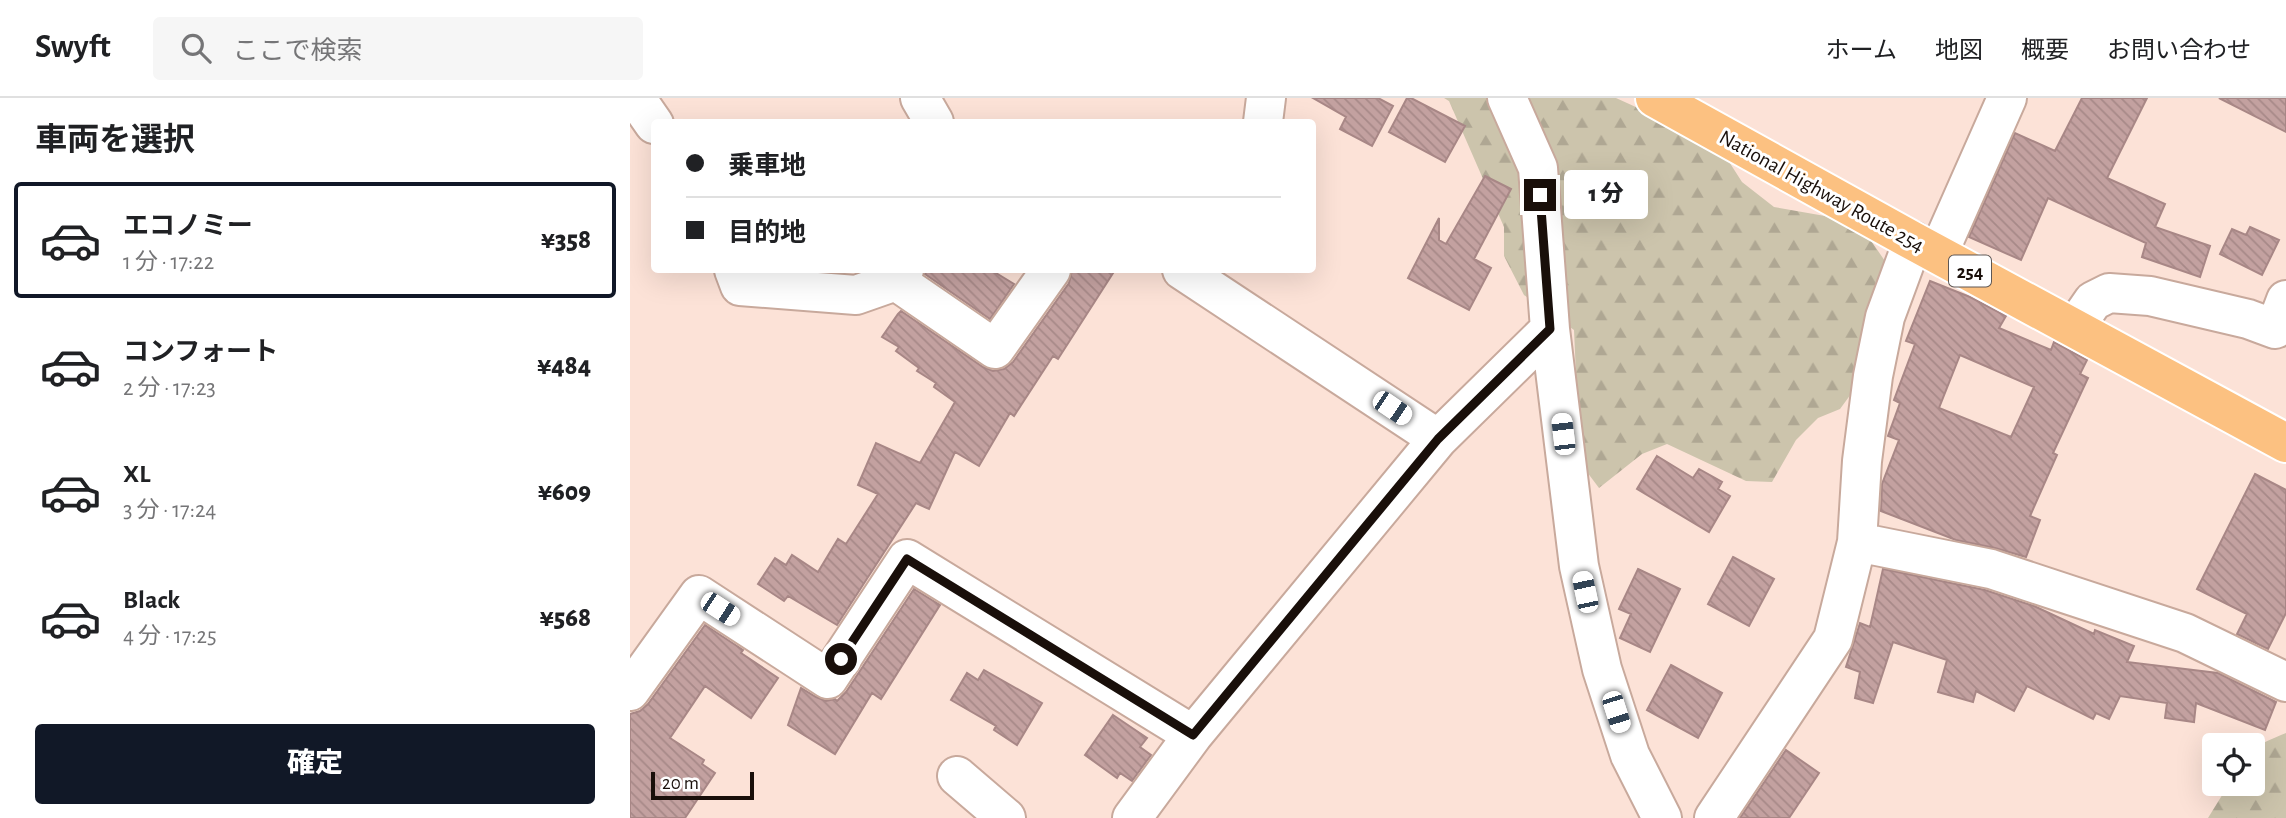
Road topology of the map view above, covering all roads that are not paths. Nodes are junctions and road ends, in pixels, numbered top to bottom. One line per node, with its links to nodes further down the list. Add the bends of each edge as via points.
1 (636, 98): 9 (street)
2 (920, 98): 7 (street)
3 (1266, 98): 8 (street)
4 (1507, 98): 17 (street, via 1538,168)
5 (1654, 98): 10 (highway, National Highway Route 254 / 254)
6 (2007, 98): 10 (street)
7 (932, 119)
8 (1263, 119)
9 (651, 120)
10 (1926, 248): 16 (highway, National Highway Route 254 / 254); 20 (street, via 1885,317 1873,376)
11 (735, 273): 14 (street, via 740,286 856,295)
12 (1049, 273): 14 (street, via 995,349)
13 (1187, 273): 18 (street)
14 (900, 275)
15 (2283, 321): 16 (street, via 2248,319 2150,296 2109,293 2093,301)
16 (2075, 327): 19 (highway, National Highway Route 254 / 254)
17 (1550, 329): 18 (street); 27 (street, via 1579,566 1602,669 1630,755)
18 (1438, 439): 23 (street)
19 (2286, 443)
20 (1857, 542): 21 (street, via 2017,577 2185,633); 28 (street, via 1833,639)
21 (2286, 682)
22 (630, 691): 23 (street, via 699,595 828,679 907,559)
23 (1193, 735): 26 (street)
24 (957, 776): 25 (street)
25 (1006, 818)
26 (1132, 818)
27 (1662, 818)
28 (1714, 818)

